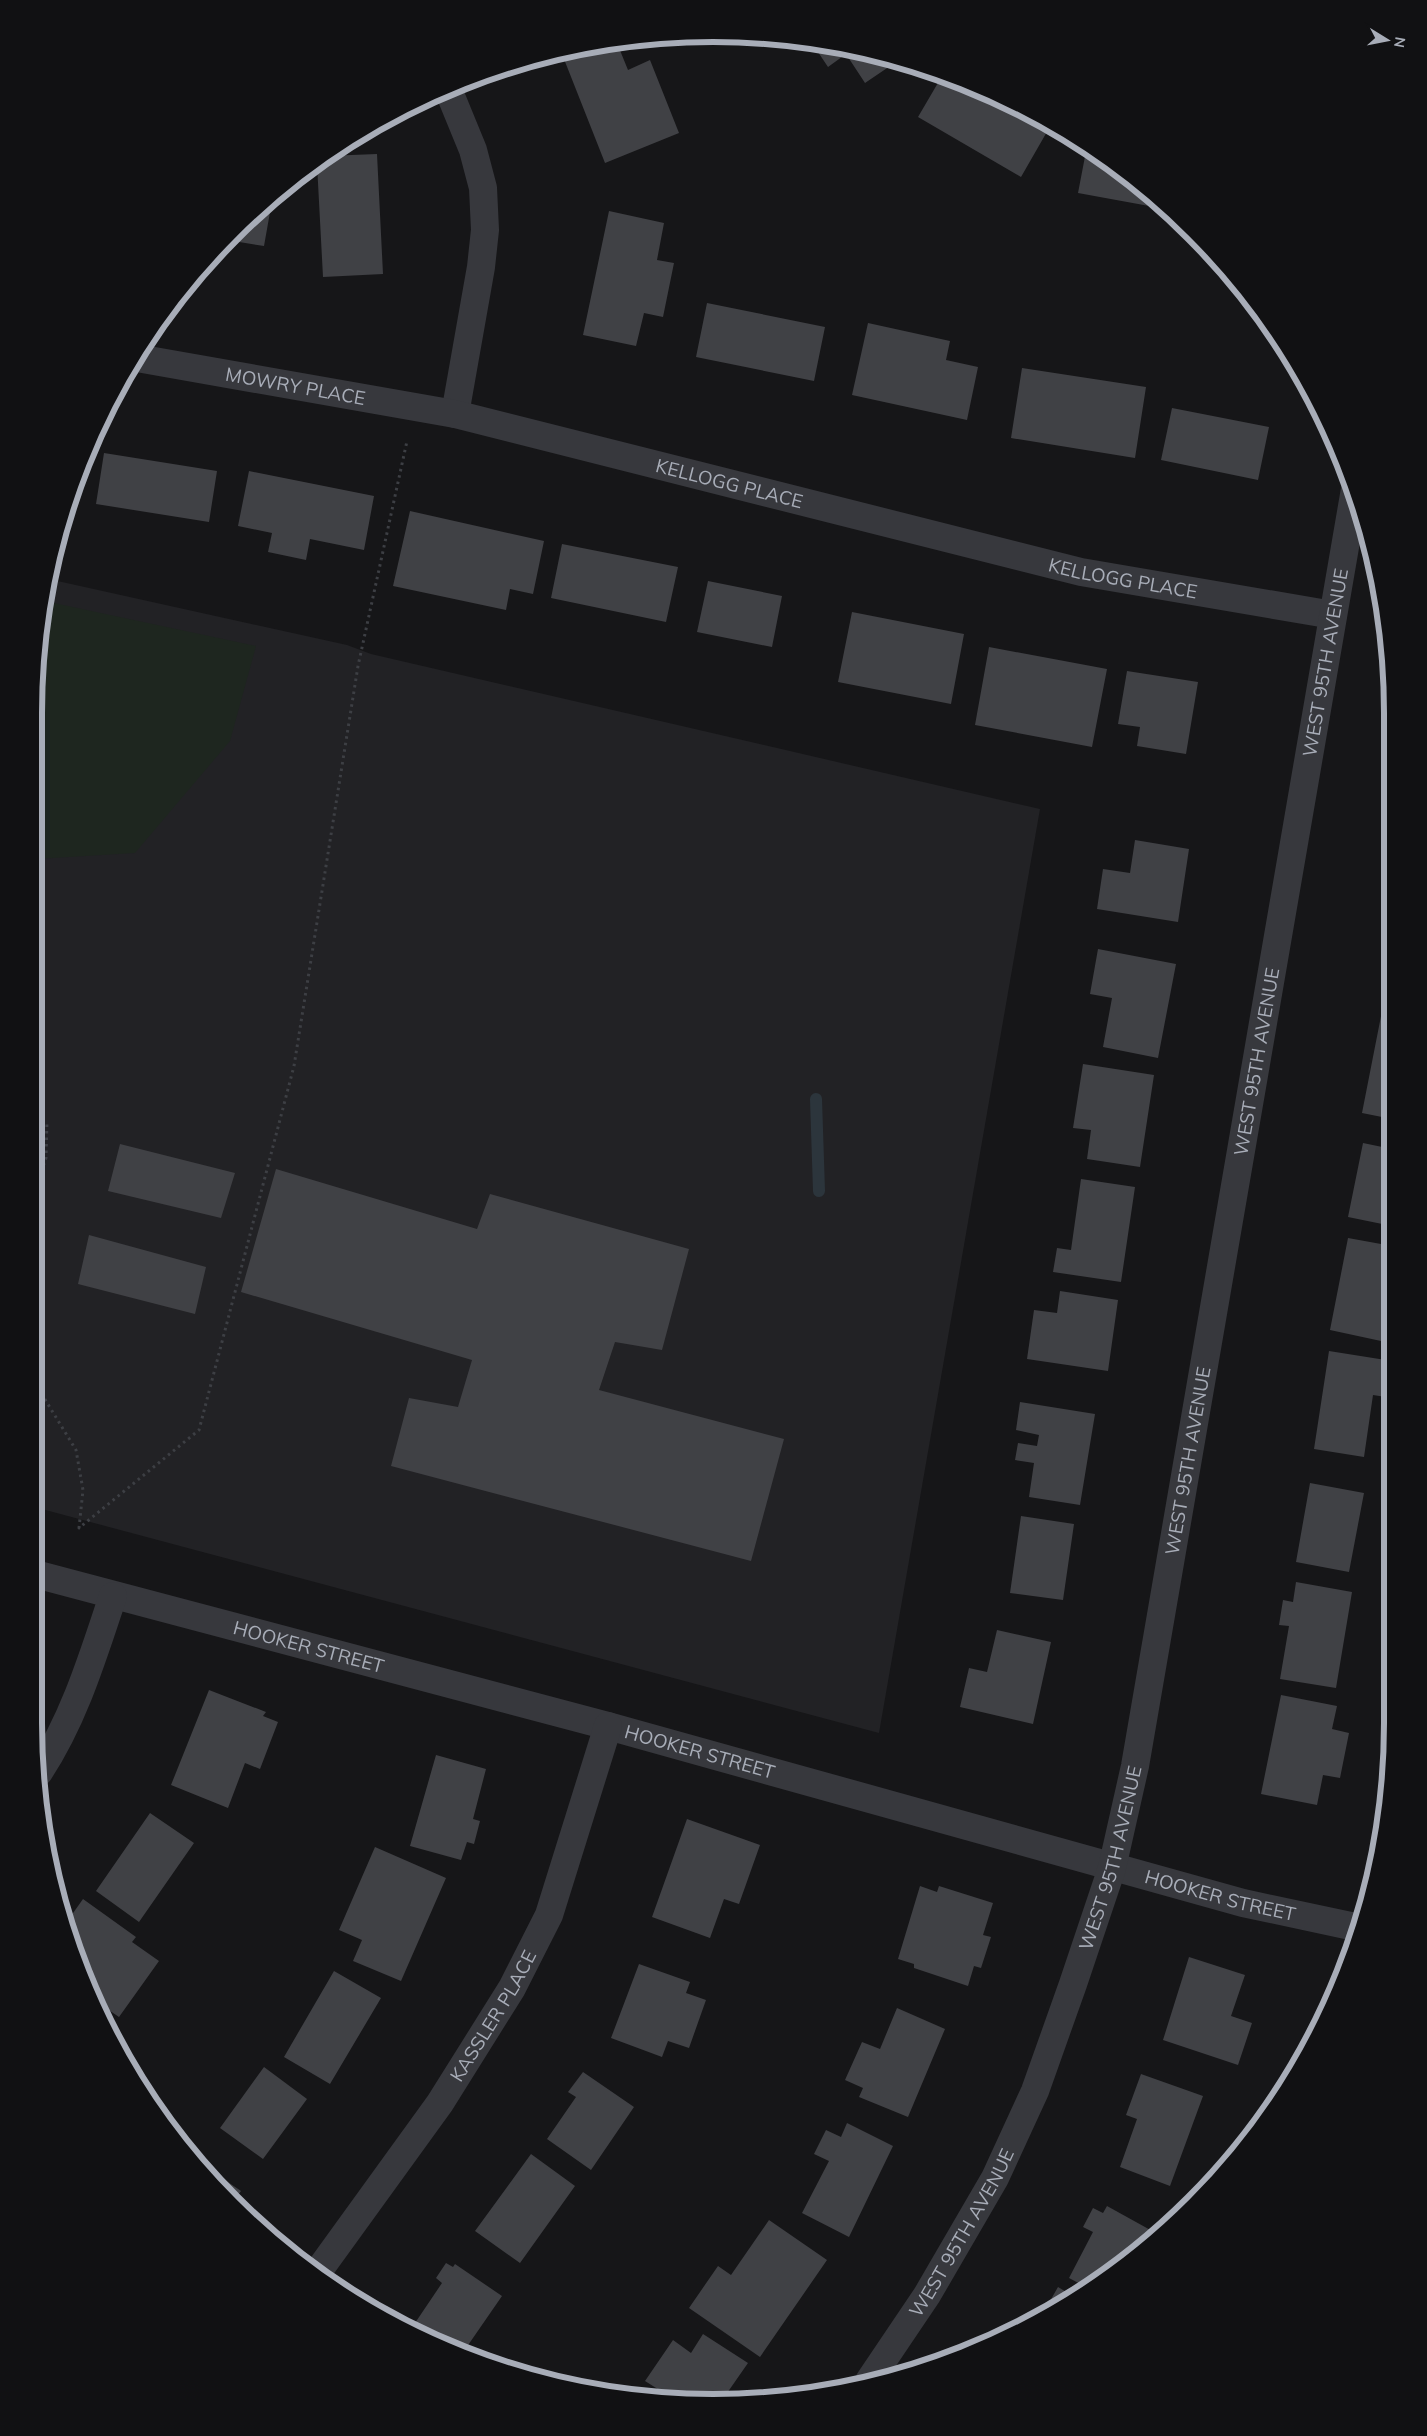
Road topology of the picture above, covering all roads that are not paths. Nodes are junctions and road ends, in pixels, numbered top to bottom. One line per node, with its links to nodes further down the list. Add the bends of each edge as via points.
1 (451, 97): 3 (street, via 473,150 482,188 485,230 482,267)
2 (144, 359): 3 (street, MOWRY PLACE)
3 (456, 414): 5 (street, KELLOGG PLACE, via 1081,572)
4 (1352, 507): 5 (street, WEST 95TH AVENUE)
5 (1333, 615): 10 (street, WEST 95TH AVENUE, via 1135,1766)
6 (42, 1576): 7 (street, HOOKER STREET)
7 (113, 1596): 8 (street, HOOKER STREET); 9 (street, via 91,1664)
8 (608, 1726): 10 (street, HOOKER STREET); 12 (street, KASSLER PLACE, via 550,1915 512,1988 440,2103)
9 (44, 1766)
10 (1112, 1868): 11 (street, HOOKER STREET, via 1243,1903); 13 (street, WEST 95TH AVENUE, via 1035,2091 995,2178 927,2295)
11 (1353, 1926)
12 (322, 2267)
13 (874, 2374)

